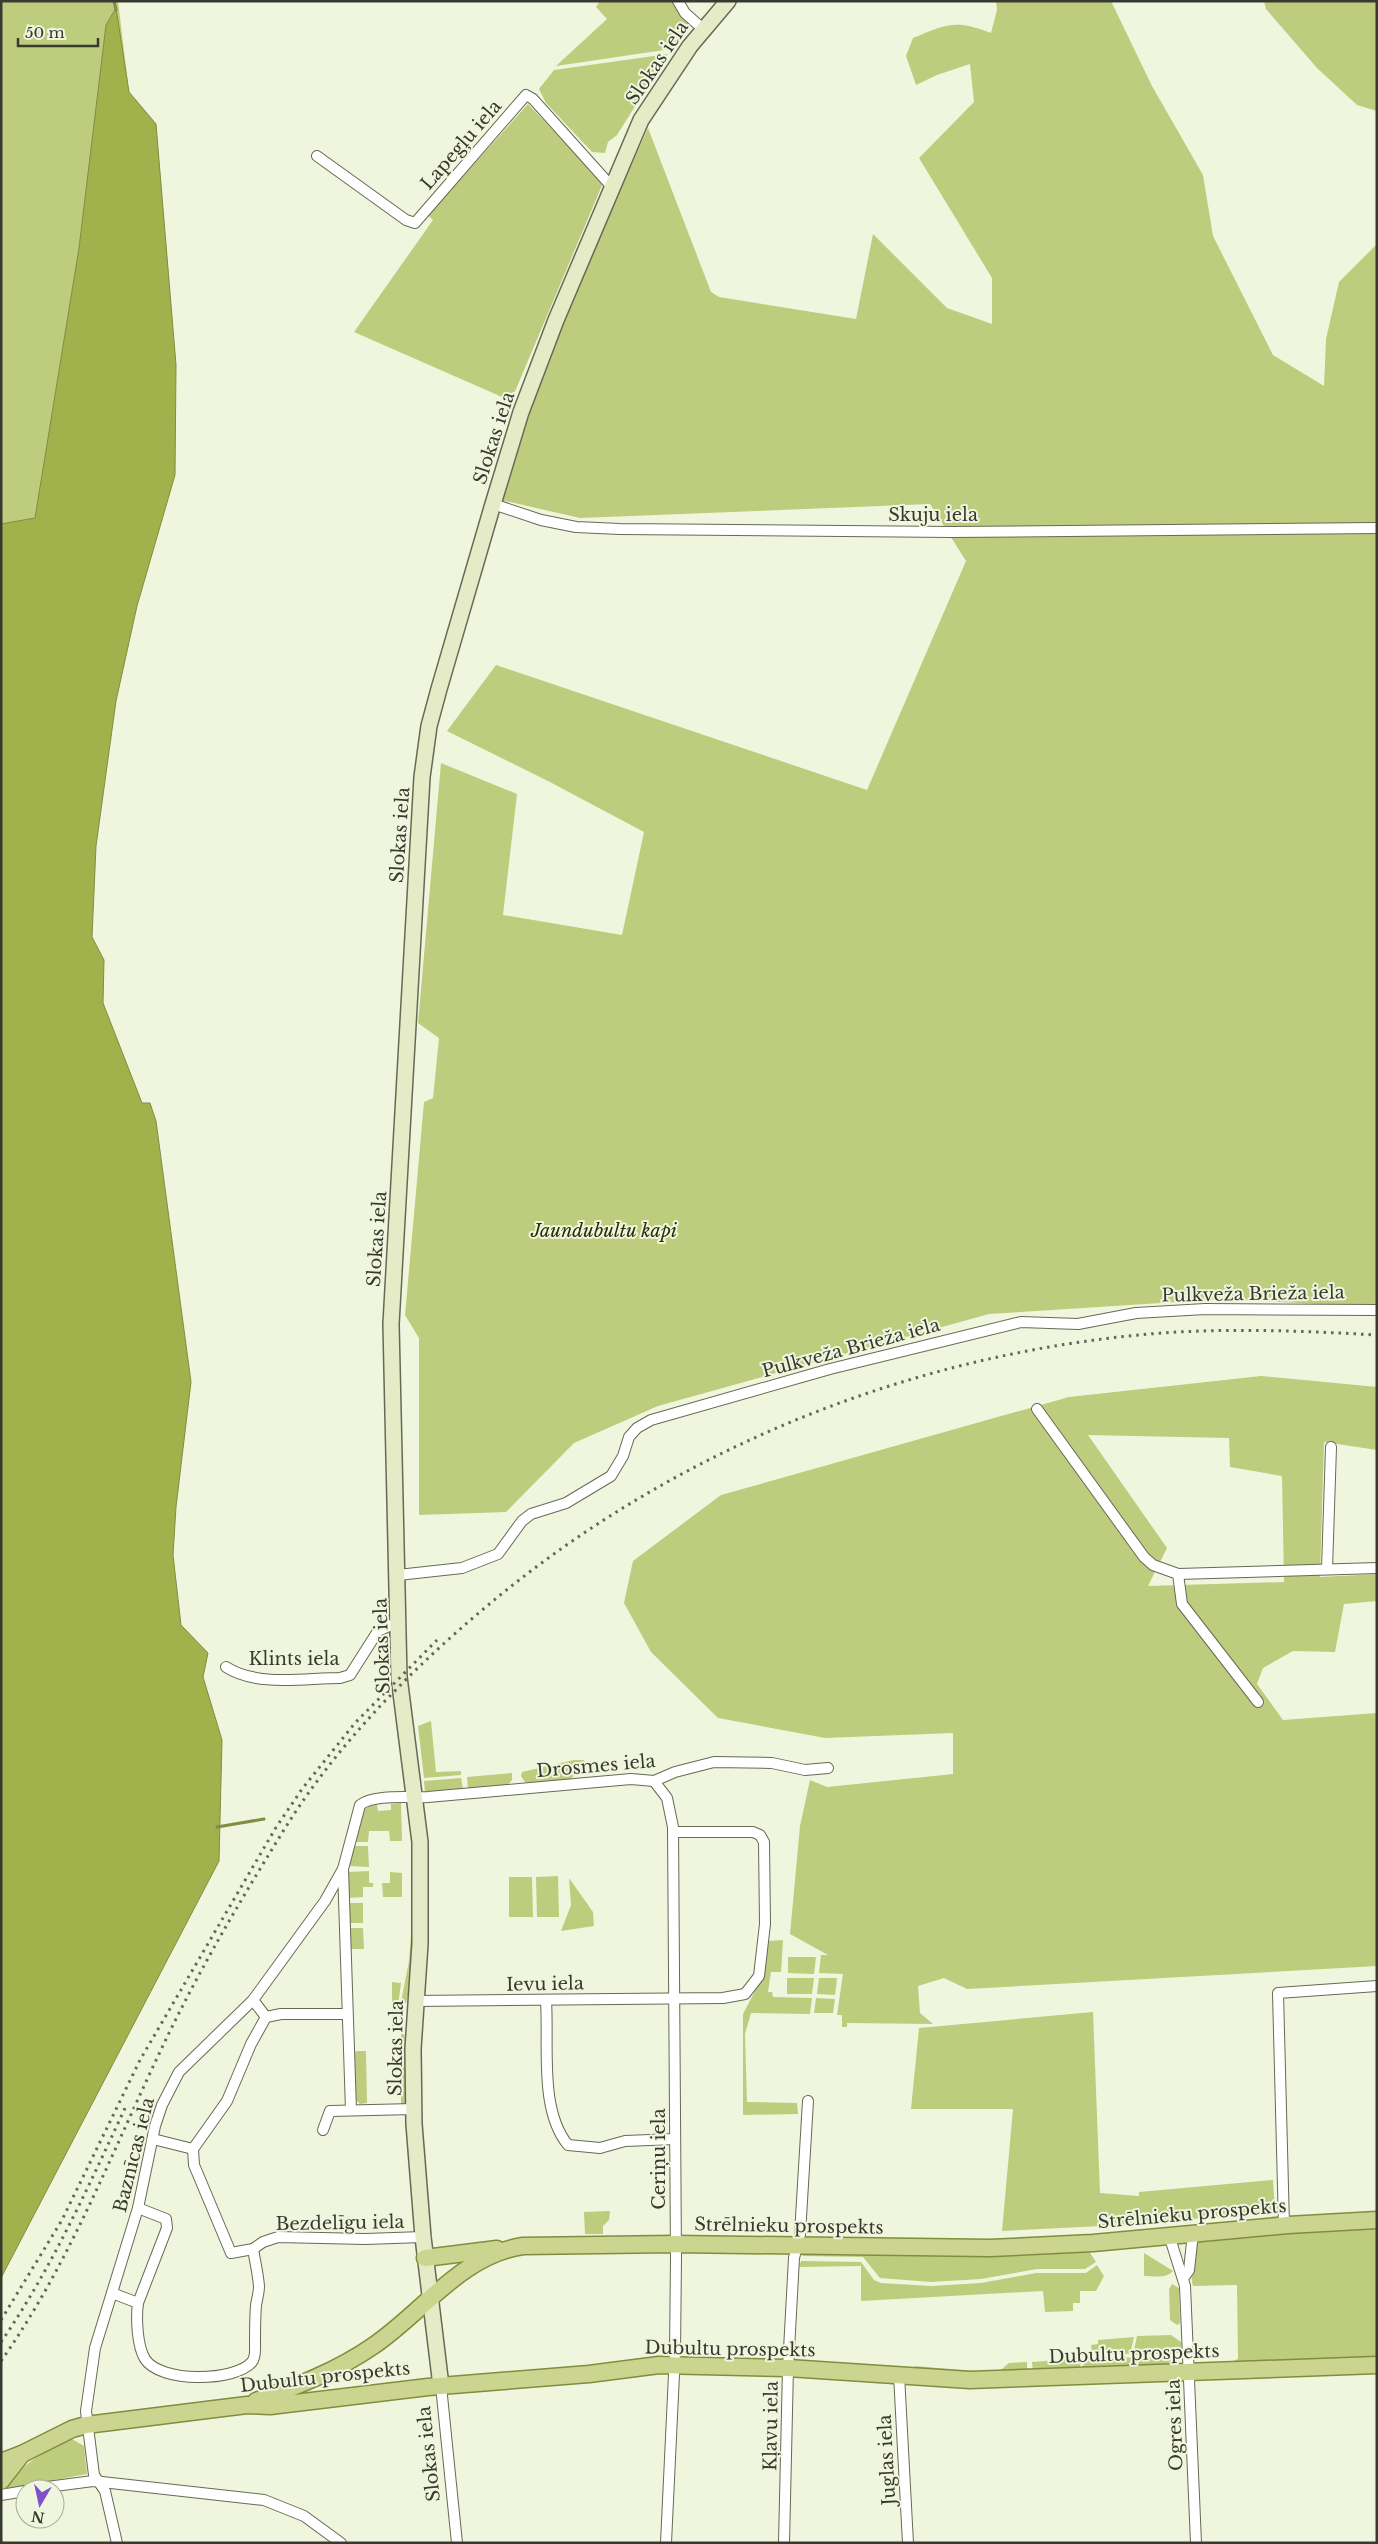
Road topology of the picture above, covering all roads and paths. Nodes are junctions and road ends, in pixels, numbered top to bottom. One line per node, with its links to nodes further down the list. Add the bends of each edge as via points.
1 (678, 1): 3 (street)
2 (728, 1): 3 (main road, Slokas iela)
3 (703, 29): 5 (main road, Slokas iela, via 642,120)
4 (317, 156): 5 (street, Lapegļu iela, via 406,220 415,223 526,95)
5 (612, 187): 6 (main road, Slokas iela, via 520,412)
6 (493, 504): 7 (street, Skuju iela, via 541,520 576,527 620,529 952,532); 14 (main road, Slokas iela, via 429,726 422,777 391,1303)
7 (1377, 528)
8 (1377, 1310): 14 (street, Pulkveža Brieža iela, via 1205,1309 1136,1313 1078,1324 1022,1322 830,1368 652,1420 629,1437 618,1467 611,1476 566,1503 531,1514 498,1554 462,1568)
9 (1036, 1409): 13 (street, via 1144,1557)
10 (1331, 1447): 12 (street)
11 (1377, 1568): 12 (street)
12 (1328, 1569): 13 (street)
13 (1178, 1574): 17 (street, via 1182,1604)
14 (398, 1575): 15 (main road, Slokas iela)
15 (398, 1622): 16 (street, Klints iela, via 378,1631 350,1674 340,1678 260,1679 239,1676); 20 (main road, Slokas iela, via 400,1687)
16 (226, 1667)
17 (1258, 1702)
18 (828, 1768): 19 (street, Drosmes iela, via 805,1770 772,1763 714,1762)
19 (654, 1781): 20 (street, Drosmes iela, via 631,1779); 22 (street, Ceriņu iela, via 670,1805)
20 (416, 1797): 21 (street, Drosmes iela); 27 (main road, Slokas iela, via 421,1874)
21 (365, 1800): 23 (street, Baznīcas iela, via 357,1811)
22 (673, 1832): 25 (street, Ceriņu iela); 25 (street, Ievu iela, via 752,1832 760,1835 764,1842 765,1924 759,1976 745,1994)
23 (344, 1868): 26 (street, Baznīcas iela, via 325,1901); 29 (street)
24 (1377, 1986): 40 (street, via 1278,1993)
25 (674, 1999): 28 (street, Ievu iela); 36 (street, Ceriņu iela)
26 (252, 2000): 30 (street); 35 (street, Baznīcas iela, via 179,2072 162,2105)
27 (415, 2001): 28 (street, Ievu iela); 32 (main road, Slokas iela)
28 (546, 2001): 36 (street, via 550,2106 560,2135 568,2145 600,2148 625,2141)
29 (346, 2014): 30 (street); 33 (street, via 352,2069)
30 (266, 2017): 37 (street, via 227,2101)
31 (808, 2101): 45 (street, Kļavu iela)
32 (414, 2109): 33 (street); 43 (main road, Slokas iela)
33 (351, 2110): 34 (street, via 330,2111)
34 (323, 2130)
35 (153, 2139): 37 (street); 38 (street, Baznīcas iela)
36 (675, 2139): 44 (street, Ceriņu iela)
37 (194, 2149): 46 (street, Bezdelīgu iela, via 194,2166 232,2253)
38 (138, 2208): 50 (street, Baznīcas iela); 52 (street, via 161,2215 166,2219 167,2228)
39 (1377, 2220): 40 (main road, Strēlnieku prospekts)
40 (1284, 2226): 41 (main road, Strēlnieku prospekts)
41 (1193, 2233): 42 (main road, Strēlnieku prospekts); 49 (street, Ogres iela, via 1188,2270)
42 (1169, 2235): 45 (main road, Strēlnieku prospekts, via 990,2248); 49 (street, Ogres iela, via 1178,2269)
43 (422, 2237): 46 (street, Bezdelīgu iela, via 278,2237); 48 (main road, Slokas iela)
44 (675, 2244): 45 (main road, Strēlnieku prospekts); 47 (main road, Strēlnieku prospekts); 53 (street, Ceriņu iela)
45 (797, 2246): 55 (street, Kļavu iela)
46 (253, 2249): 52 (street, via 259,2289 255,2352 252,2362 239,2370 216,2376 192,2377 151,2365 142,2350)
47 (504, 2249): 48 (main road); 51 (main road, Strēlnieku prospekts, via 479,2262)
48 (425, 2258): 51 (main road, Slokas iela)
49 (1184, 2277): 56 (street, Ogres iela)
50 (112, 2293): 52 (street); 62 (street, Baznīcas iela, via 95,2348)
51 (430, 2298): 58 (main road, Strēlnieku prospekts, via 386,2337); 59 (main road, Slokas iela)
52 (138, 2303)
53 (674, 2364): 55 (main road, Dubultu prospekts); 59 (main road, Dubultu prospekts); 73 (street, Ceriņu iela)
54 (1377, 2365): 56 (main road, Dubultu prospekts)
55 (788, 2368): 57 (main road, Dubultu prospekts); 74 (street, Kļavu iela)
56 (1190, 2373): 57 (main road, Dubultu prospekts, via 970,2380); 76 (street, Ogres iela)
57 (899, 2375): 75 (street, Juglas iela)
58 (319, 2378): 60 (main road, via 315,2391); 61 (main road, Strēlnieku prospekts)
59 (441, 2386): 60 (main road, Dubultu prospekts); 72 (street, Slokas iela)
60 (318, 2399): 61 (main road, Dubultu prospekts, via 270,2406)
61 (247, 2405): 62 (main road, Dubultu prospekts)
62 (86, 2425): 63 (main road, Dubultu prospekts, via 72,2428); 66 (street, Baznīcas iela, via 94,2475)
63 (22, 2454): 64 (main road, Dubultu prospekts); 65 (main road)
64 (1, 2462)
65 (1, 2481)
66 (99, 2482): 67 (street); 70 (street, Baznīcas iela, via 105,2491); 71 (street, via 264,2500 304,2516)
67 (65, 2484)
68 (15, 2493): 69 (street)
69 (1, 2495)
70 (118, 2543)
71 (341, 2543)
72 (457, 2543)
73 (666, 2543)
74 (784, 2543)
75 (908, 2543)
76 (1196, 2543)

